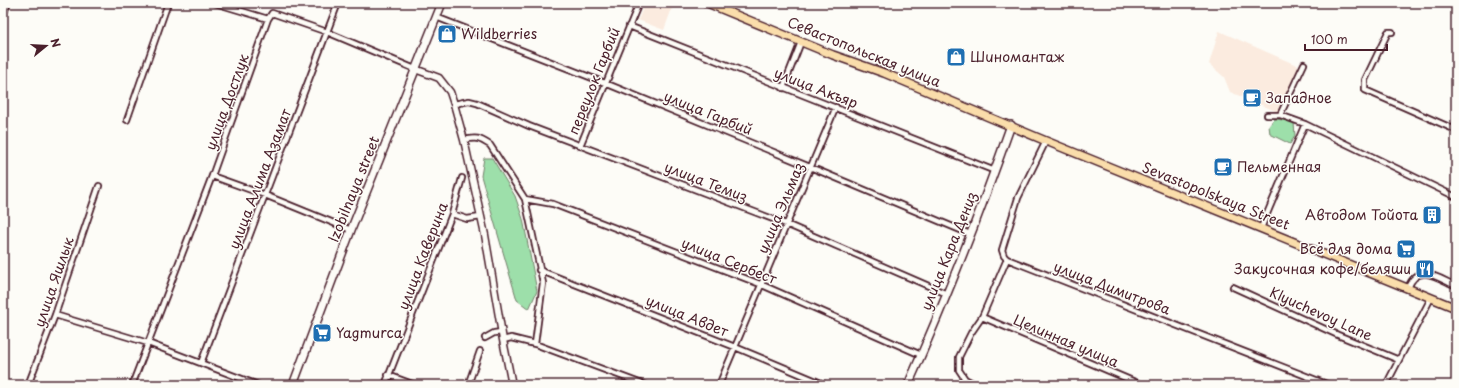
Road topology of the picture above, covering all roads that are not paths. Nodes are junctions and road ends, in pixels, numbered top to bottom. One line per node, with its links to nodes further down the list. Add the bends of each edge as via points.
1 (7, 3): 8 (street)
2 (168, 3): 23 (street)
3 (216, 3): 10 (street)
4 (338, 3): 12 (street, улица Алима Азамат)
5 (442, 3): 9 (main road, Izobilnaya street)
6 (639, 3): 11 (street, переулок Гарбий)
7 (707, 3): 14 (main road, Севастопольская улица)
8 (3, 14)
9 (436, 17): 16 (main road, Izobilnaya street); 17 (street, улица Гарбий)
10 (268, 19): 12 (street, via 272,13); 32 (street, улица Достлук)
11 (629, 26): 17 (street, переулок Гарбий); 18 (street, улица Акъяр)
12 (327, 32): 16 (street); 35 (street, улица Алима Азамат)
13 (1392, 32): 26 (street, via 1388,32 1379,48 1365,80 1365,90)
14 (801, 42): 18 (street); 25 (main road, Севастопольская улица, via 884,73)
15 (1304, 64): 22 (street)
16 (415, 69): 19 (street, via 439,78 450,92); 42 (main road, Izobilnaya street)
17 (605, 83): 29 (street, переулок Гарбий); 30 (street, улица Гарбий)
18 (783, 88): 20 (street, улица Акъяр)
19 (454, 104): 27 (street); 29 (street, улица Темиз, via 469,101 478,103)
20 (836, 107): 30 (street, улица Эльмаз); 31 (street, улица Акъяр)
21 (1267, 115): 22 (street)
22 (1280, 115): 24 (street)
23 (126, 120)
24 (1305, 124): 36 (street); 41 (street)
25 (1011, 126): 28 (main road, Sevastopolskaya Street); 31 (main road, улица Кара Дениз)
26 (1456, 130)
27 (464, 140): 37 (street, via 481,139 490,145); 39 (street)
28 (1046, 141): 41 (main road, Sevastopolskaya Street); 44 (street, via 1018,198 1002,250)
29 (580, 146): 40 (street, улица Темиз)
30 (810, 167): 40 (street, улица Эльмаз); 43 (street, улица Гарбий)
31 (995, 171): 43 (main road, улица Кара Дениз)
32 (212, 176): 35 (street); 58 (street, улица Достлук)
33 (462, 178): 38 (street, улица Каверина)
34 (99, 186): 53 (street, улица Яшлык)
35 (265, 195): 42 (street); 64 (street, улица Алима Азамат)
36 (1456, 197)
37 (525, 199): 45 (street); 46 (street, улица Сербест, via 553,204)
38 (452, 214): 39 (street, via 467,219); 65 (street, улица Каверина)
39 (481, 217): 55 (street)
40 (786, 224): 46 (street, улица Эльмаз); 50 (street, улица Темиз)
41 (1261, 228): 49 (main road, Sevastopolskaya Street)
42 (351, 230): 69 (main road, Izobilnaya street)
43 (970, 234): 50 (main road, улица Кара Дениз)
44 (1007, 259): 54 (street); 80 (street, улица Димитрова)
45 (539, 270): 59 (street, via 543,283); 60 (street, улица Авдет)
46 (760, 284): 60 (street, улица Эльмаз); 62 (street, улица Сербест)
47 (1456, 286): 49 (street, via 1431,274 1423,274 1411,280)
48 (1233, 287): 63 (street, Klyuchevoy Lane)
49 (1408, 288): 51 (main road, Sevastopolskaya Street)
50 (947, 294): 62 (main road, улица Кара Дениз)
51 (1431, 298): 52 (main road, Sevastopolskaya Street); 63 (street)
52 (1456, 308)
53 (55, 315): 58 (street); 66 (street, улица Яшлык)
54 (982, 317): 78 (street, via 959,357 958,370 965,379); 79 (street, Целинная улица)
55 (502, 332): 56 (street); 57 (street)
56 (485, 338)
57 (503, 340): 59 (street, via 511,338); 73 (street)
58 (148, 343): 64 (street); 67 (street, улица Достлук)
59 (535, 344): 74 (street)
60 (735, 347): 75 (street, улица Эльмаз); 76 (street, улица Авдет)
61 (480, 351): 72 (street)
62 (921, 355): 77 (main road, улица Кара Дениз)
63 (1399, 360): 81 (street)
64 (201, 363): 68 (street)
65 (388, 375): 70 (street, улица Каверина); 71 (street)
66 (28, 385)
67 (132, 385)
68 (258, 385)
69 (293, 385)
70 (385, 385)
71 (415, 385)
72 (468, 385)
73 (512, 385)
74 (645, 385)
75 (719, 385)
76 (826, 385)
77 (908, 385)
78 (977, 385)
79 (1142, 385)
80 (1329, 385)
81 (1386, 385)

